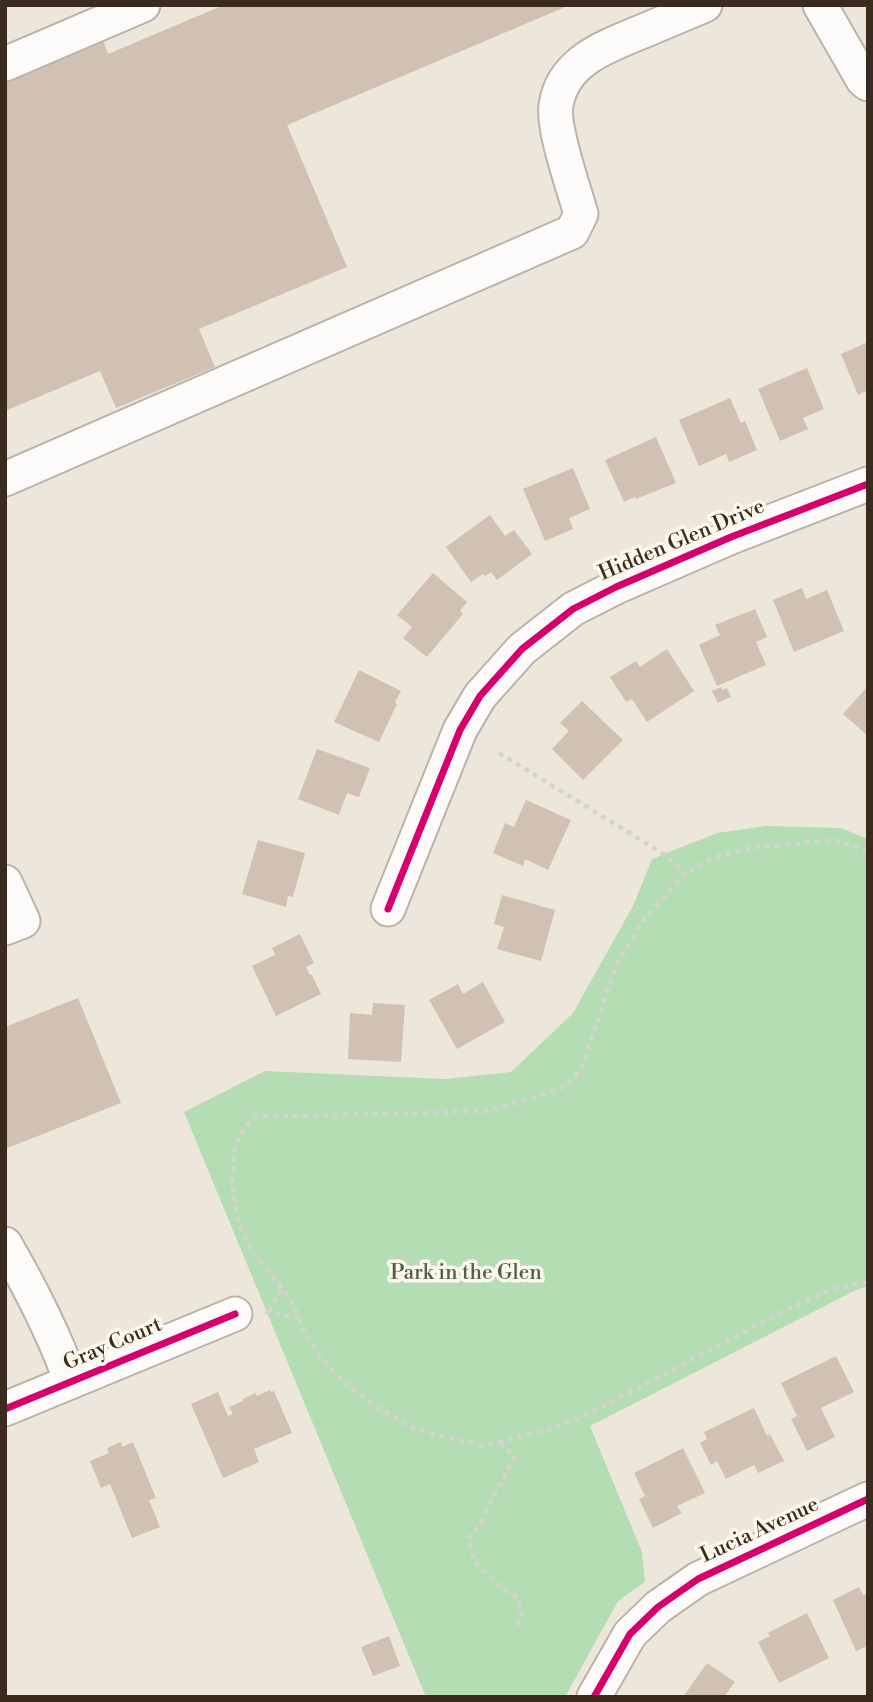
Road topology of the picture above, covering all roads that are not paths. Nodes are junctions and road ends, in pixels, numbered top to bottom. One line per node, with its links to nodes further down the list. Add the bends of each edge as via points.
1 (143, 5): 4 (street)
2 (705, 5): 7 (street, via 595,52 562,82 555,107 558,133 581,214 572,232)
3 (820, 5): 6 (street)
4 (78, 18): 5 (street)
5 (5, 64)
6 (868, 84)
7 (5, 478)
8 (868, 484): 10 (street, Hidden Glen Drive, via 616,587 573,610 522,649 480,696 460,730)
9 (5, 881): 11 (street, via 23,921)
10 (388, 909)
11 (5, 928)
12 (5, 1244): 14 (street, via 37,1300)
13 (235, 1314): 14 (street, Gray Court)
14 (71, 1382): 15 (street, Gray Court)
15 (5, 1409)
16 (868, 1499): 17 (street, Lucia Avenue, via 698,1579 658,1607 630,1634)
17 (594, 1697)

